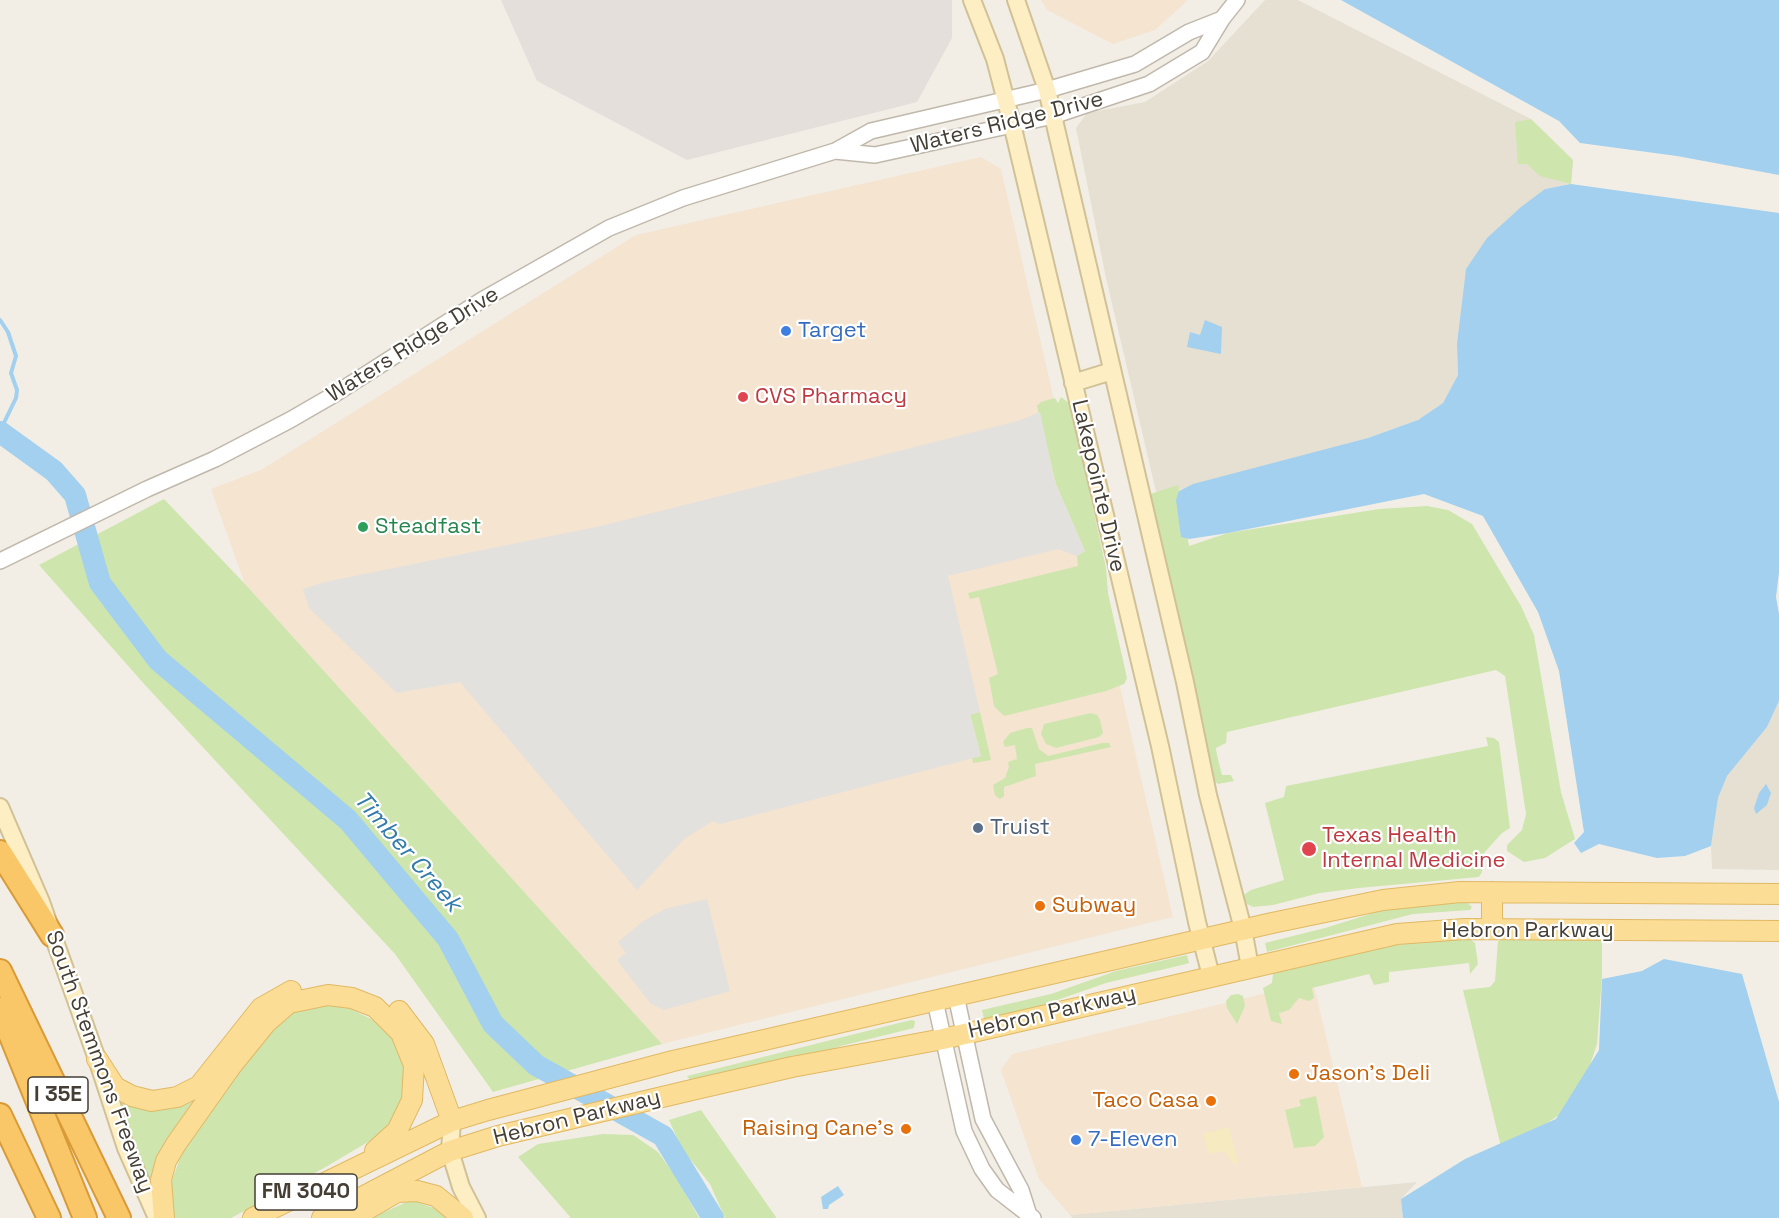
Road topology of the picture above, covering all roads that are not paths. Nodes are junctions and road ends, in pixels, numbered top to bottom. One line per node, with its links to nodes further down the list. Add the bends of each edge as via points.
1 (972, 0): 6 (main road, Lakepointe Drive, via 995,58)
2 (1016, 0): 5 (main road, Lakepointe Drive)
3 (1237, 0): 4 (street, Waters Ridge Drive)
4 (1222, 19): 5 (street, Waters Ridge Drive, via 1189,32 1135,64); 7 (street, Waters Ridge Drive, via 1202,52 1149,84)
5 (1047, 90): 6 (street, Waters Ridge Drive); 7 (main road, Lakepointe Drive)
6 (1005, 98): 8 (main road, Lakepointe Drive); 9 (street, Waters Ridge Drive, via 871,130)
7 (1053, 116): 8 (street, Waters Ridge Drive); 10 (main road, Lakepointe Drive)
8 (1012, 124): 9 (street, Waters Ridge Drive, via 875,155); 11 (main road, Lakepointe Drive)
9 (835, 151): 12 (street, Waters Ridge Drive, via 682,198 609,228 482,300 290,420)
10 (1112, 371): 11 (main road); 17 (main road, Lakepointe Drive, via 1208,795)
11 (1073, 383): 21 (main road, Lakepointe Drive, via 1160,746)
12 (0, 561)
13 (0, 807): 20 (main road, South Stemmons Freeway)
14 (0, 852): 20 (highway)
15 (1492, 892): 16 (main road, Hebron Parkway); 17 (main road, Hebron Parkway, via 1383,900); 18 (main road)
16 (1779, 894)
17 (1243, 929): 21 (main road, Hebron Parkway); 22 (main road, Lakepointe Drive)
18 (1492, 929): 19 (main road, Hebron Parkway); 22 (main road, Hebron Parkway, via 1397,934)
19 (1779, 931)
20 (52, 935): 31 (main road, South Stemmons Freeway)
21 (1201, 939): 24 (main road, Lakepointe Drive); 25 (main road, Hebron Parkway)
22 (1250, 968): 24 (main road, Hebron Parkway)
23 (0, 971): 40 (highway, South Stemmons Freeway / I 35E)
24 (1211, 976): 28 (main road, Hebron Parkway)
25 (957, 996): 26 (main road, Hebron Parkway); 28 (street)
26 (935, 1001): 29 (street); 33 (main road, Hebron Parkway, via 673,1061)
27 (0, 1009): 39 (highway)
28 (963, 1033): 29 (main road, Hebron Parkway); 37 (street, via 983,1119 1022,1190)
29 (943, 1039): 34 (main road, Hebron Parkway, via 792,1067 498,1136); 37 (street, via 964,1131 977,1160 998,1190)
30 (0, 1046): 39 (highway)
31 (98, 1059): 33 (main road, via 115,1087 132,1096 152,1101 177,1097 199,1086 251,1018 273,1000 312,985 348,986 379,997 410,1022 424,1044); 41 (main road, South Stemmons Freeway, via 126,1148)
32 (0, 1115): 38 (highway, I 35E)
33 (452, 1121): 34 (main road); 35 (main road, Hebron Parkway)
34 (450, 1151): 36 (main road, Hebron Parkway); 46 (main road, via 460,1187)
35 (358, 1165): 42 (main road, via 397,1131 409,1111 415,1077 407,1043 385,1014 364,1002 328,995 289,1003 245,1048 166,1161 161,1180); 43 (main road, FM 3040)
36 (348, 1212): 44 (main road, FM 3040); 45 (main road, via 397,1192 417,1191 436,1196)
37 (1030, 1215)
38 (49, 1218)
39 (85, 1218)
40 (119, 1218)
41 (157, 1218)
42 (164, 1218)
43 (253, 1218)
44 (322, 1218)
45 (463, 1218)
46 (477, 1218)

